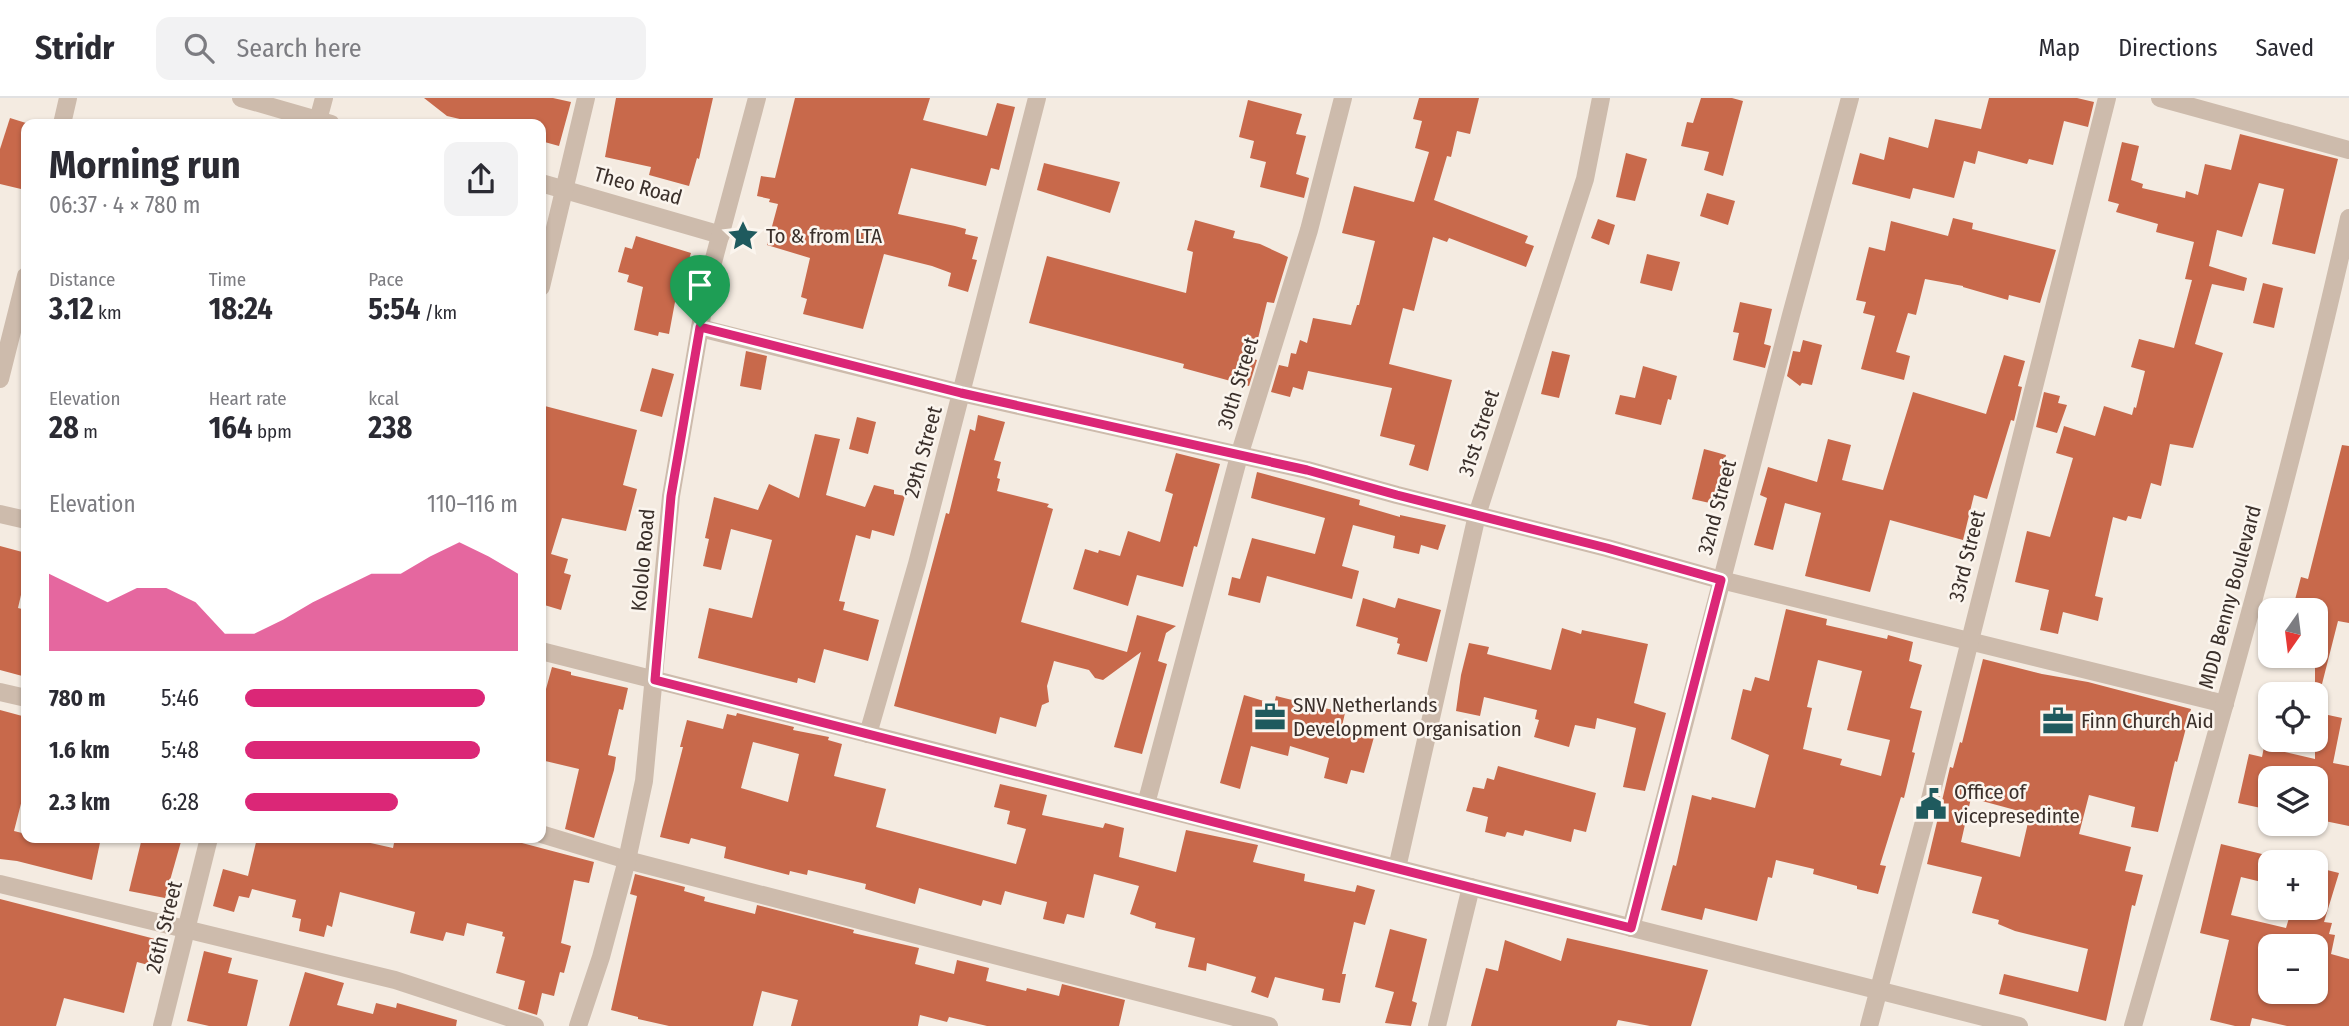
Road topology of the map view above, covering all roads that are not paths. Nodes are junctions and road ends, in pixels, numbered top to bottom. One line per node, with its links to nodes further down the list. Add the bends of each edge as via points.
1 (68, 98): 12 (street)
2 (241, 98): 13 (street)
3 (324, 98): 14 (street)
4 (586, 98): 17 (street)
5 (757, 98): 19 (street, Kololo Road)
6 (1037, 98): 24 (street, 29th Street)
7 (1343, 98): 25 (street, 30th Street, via 1305,242)
8 (1601, 98): 27 (street, 31st Street, via 1584,179)
9 (1850, 98): 29 (street, 32nd Street)
10 (2107, 98): 30 (street, 33rd Street)
11 (2161, 98): 15 (street)
12 (63, 119)
13 (309, 119)
14 (322, 119)
15 (2349, 150)
16 (546, 184): 17 (street, Theo Road)
17 (563, 188): 19 (street, Theo Road); 20 (street)
18 (2349, 218): 35 (street, MDD Benny Boulevard)
19 (721, 235): 22 (street, Kololo Road)
20 (546, 264)
21 (21, 296): 23 (street)
22 (700, 327): 24 (street); 32 (street, Kololo Road, via 671,496)
23 (0, 379)
24 (961, 393): 25 (street); 36 (street, 29th Street)
25 (1239, 456): 27 (street); 37 (street, 30th Street)
26 (0, 514): 28 (street)
27 (1477, 515): 29 (street); 41 (street, 31st Street)
28 (21, 519)
29 (1721, 580): 30 (street); 44 (street, 32nd Street)
30 (1968, 642): 35 (street); 46 (street, 33rd Street)
31 (546, 652): 32 (street)
32 (655, 680): 36 (street); 40 (street, Kololo Road, via 644,781)
33 (0, 692): 34 (street)
34 (21, 697)
35 (2225, 704): 54 (street, MDD Benny Boulevard)
36 (868, 734): 37 (street)
37 (1146, 804): 41 (street)
38 (546, 836): 40 (street)
39 (208, 843): 45 (street, 26th Street)
40 (627, 860): 49 (street, Kololo Road); 50 (street)
41 (1396, 868): 43 (street)
42 (0, 884): 45 (street)
43 (1471, 887): 44 (street); 51 (street)
44 (1631, 928): 46 (street)
45 (186, 929): 47 (street, 26th Street); 48 (street, via 395,980)
46 (1878, 990): 52 (street, 33rd Street); 53 (street)
47 (162, 1026)
48 (534, 1026)
49 (578, 1026)
50 (1269, 1026)
51 (1437, 1026)
52 (1870, 1026)
53 (2019, 1026)
54 (2133, 1026)

